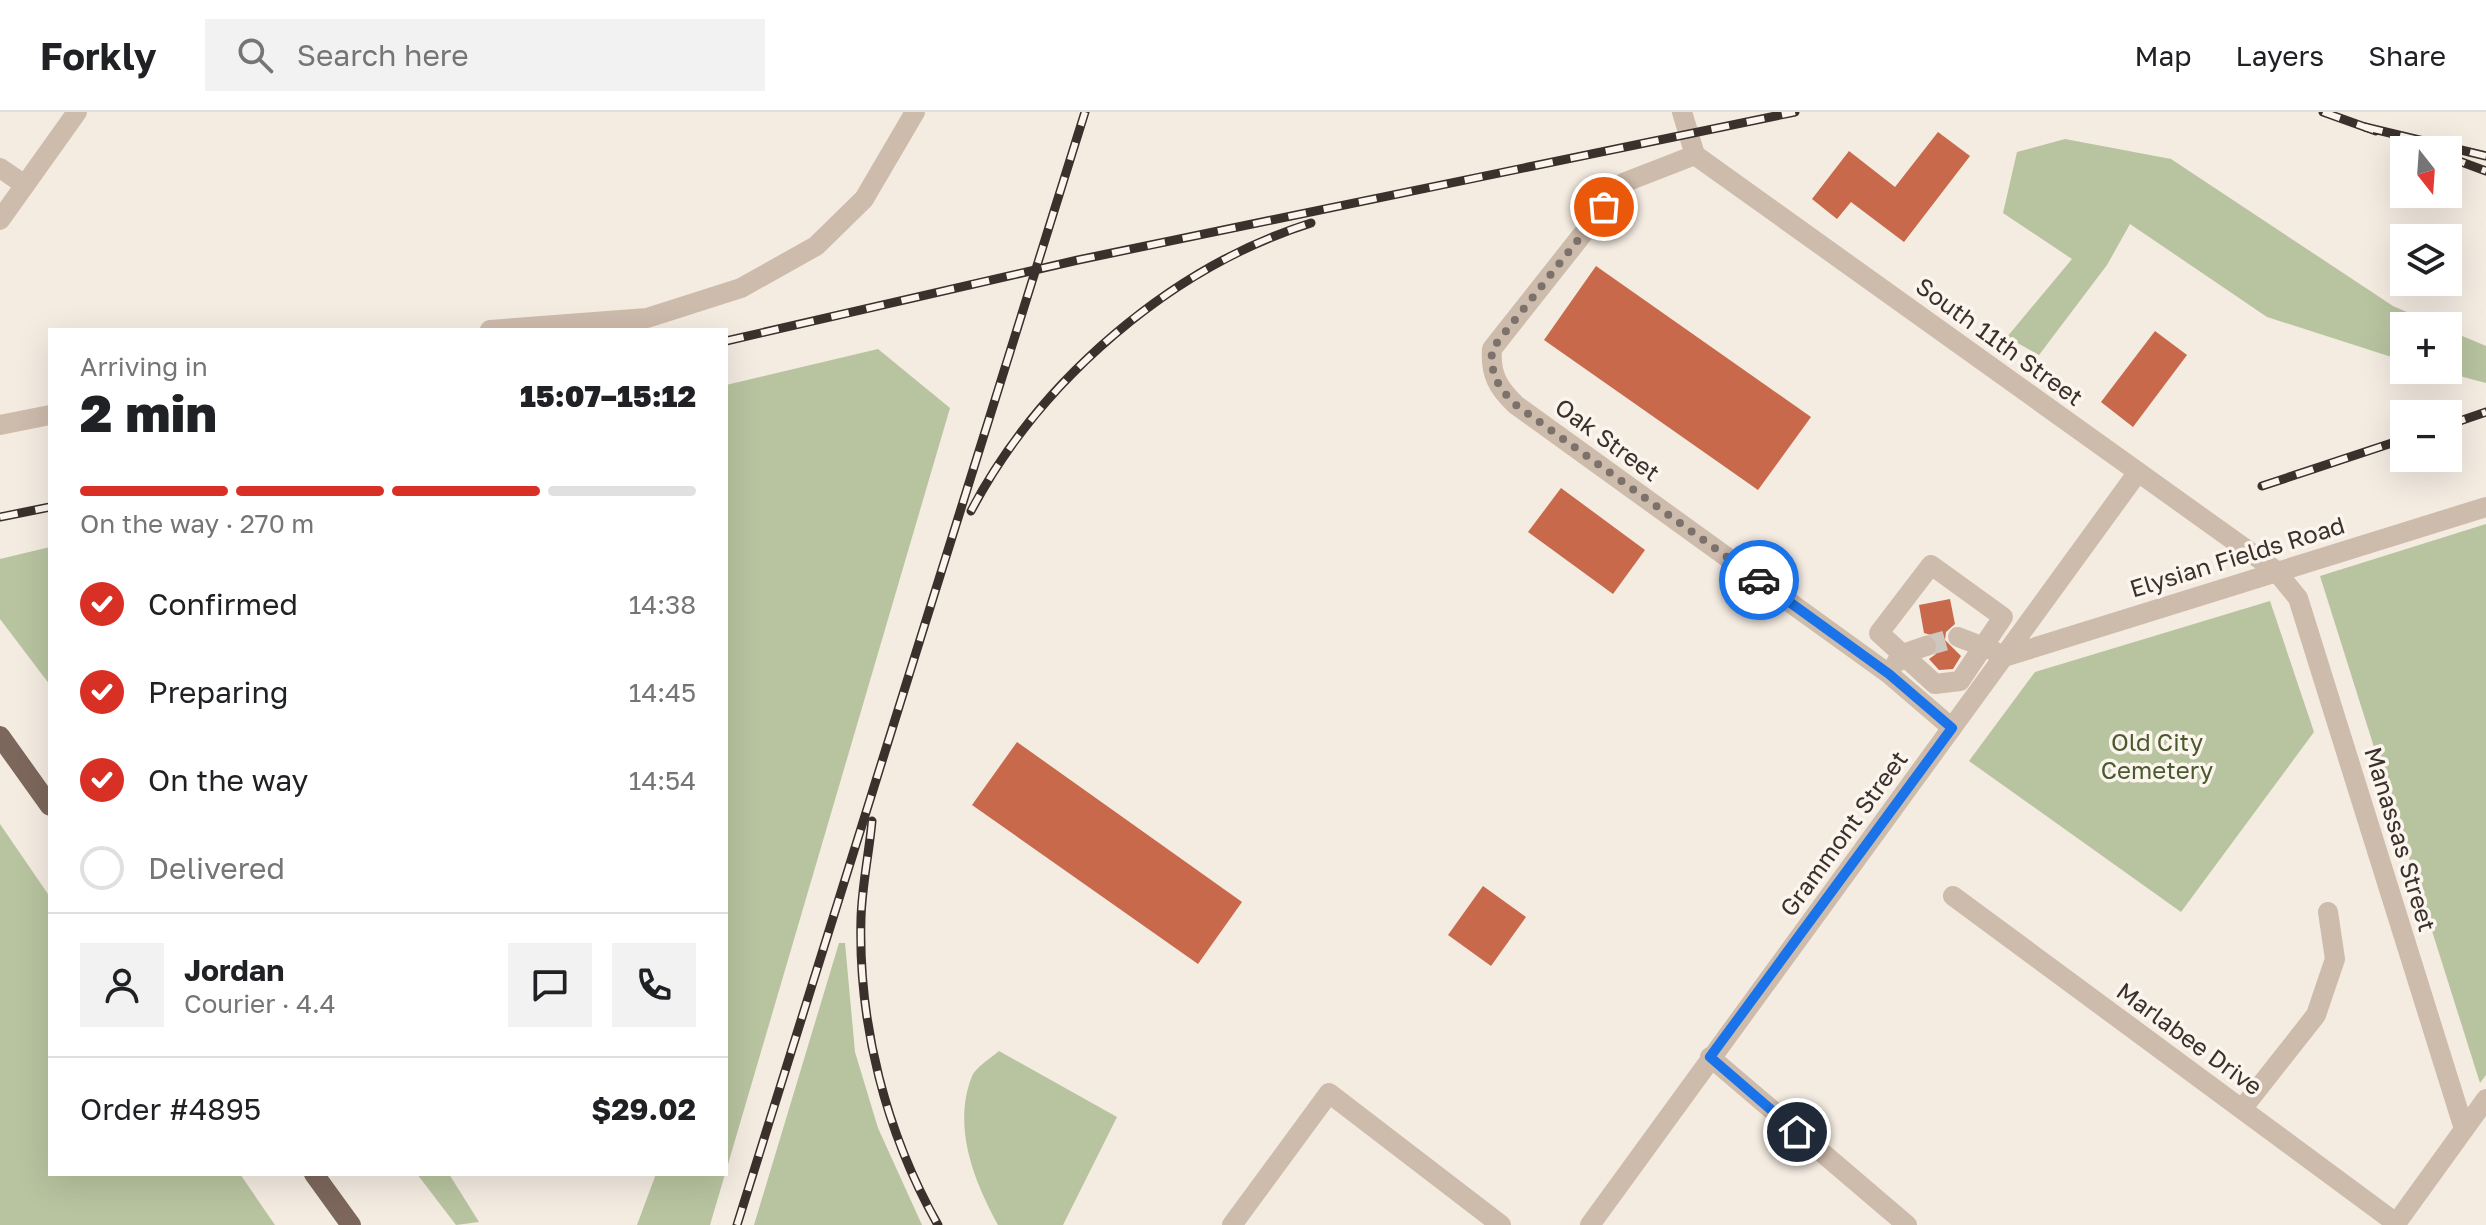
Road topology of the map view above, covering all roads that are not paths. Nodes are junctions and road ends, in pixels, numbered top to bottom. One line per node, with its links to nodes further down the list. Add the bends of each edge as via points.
1 (77, 112): 6 (street)
2 (915, 112): 8 (street, via 864,199 816,246 741,288 647,318)
3 (1682, 112): 4 (street)
4 (1695, 155): 11 (street, South 11th Street); 19 (street, Oak Street, via 1623,183 1492,349 1490,367 1500,390 1516,405)
5 (0, 168): 6 (street)
6 (25, 185): 7 (street)
7 (0, 220)
8 (516, 328)
9 (48, 415): 10 (street)
10 (0, 425)
11 (2138, 472): 13 (street, South 11th Street); 18 (street, Grammont Street)
12 (2486, 507): 13 (street, Elysian Fields Road)
13 (2275, 570): 18 (street, Elysian Fields Road); 28 (street, Manassas Street, via 2298,598)
14 (1958, 637): 15 (street)
15 (1985, 645): 17 (street, via 1960,681 1935,684); 17 (street, via 2003,617 1931,565 1879,633); 18 (street)
16 (1926, 646): 17 (street)
17 (1903, 654): 19 (street)
18 (2004, 657): 20 (street, Grammont Street)
19 (1889, 674): 20 (street, Oak Street)
20 (1952, 728): 25 (street, Grammont Street)
21 (0, 736): 22 (main road)
22 (48, 803)
23 (1953, 896): 27 (street, Marlabee Drive)
24 (2328, 912): 27 (street, via 2335,959 2316,1015)
25 (1710, 1057): 34 (street, Grammont Street); 35 (street)
26 (2485, 1102): 28 (street)
27 (2242, 1109): 30 (street, Marlabee Drive)
28 (2464, 1129): 30 (street)
29 (315, 1176): 31 (main road)
30 (2396, 1224)
31 (351, 1225)
32 (1232, 1225): 33 (street, via 1329,1093)
33 (1501, 1225)
34 (1590, 1225)
35 (1907, 1225)

